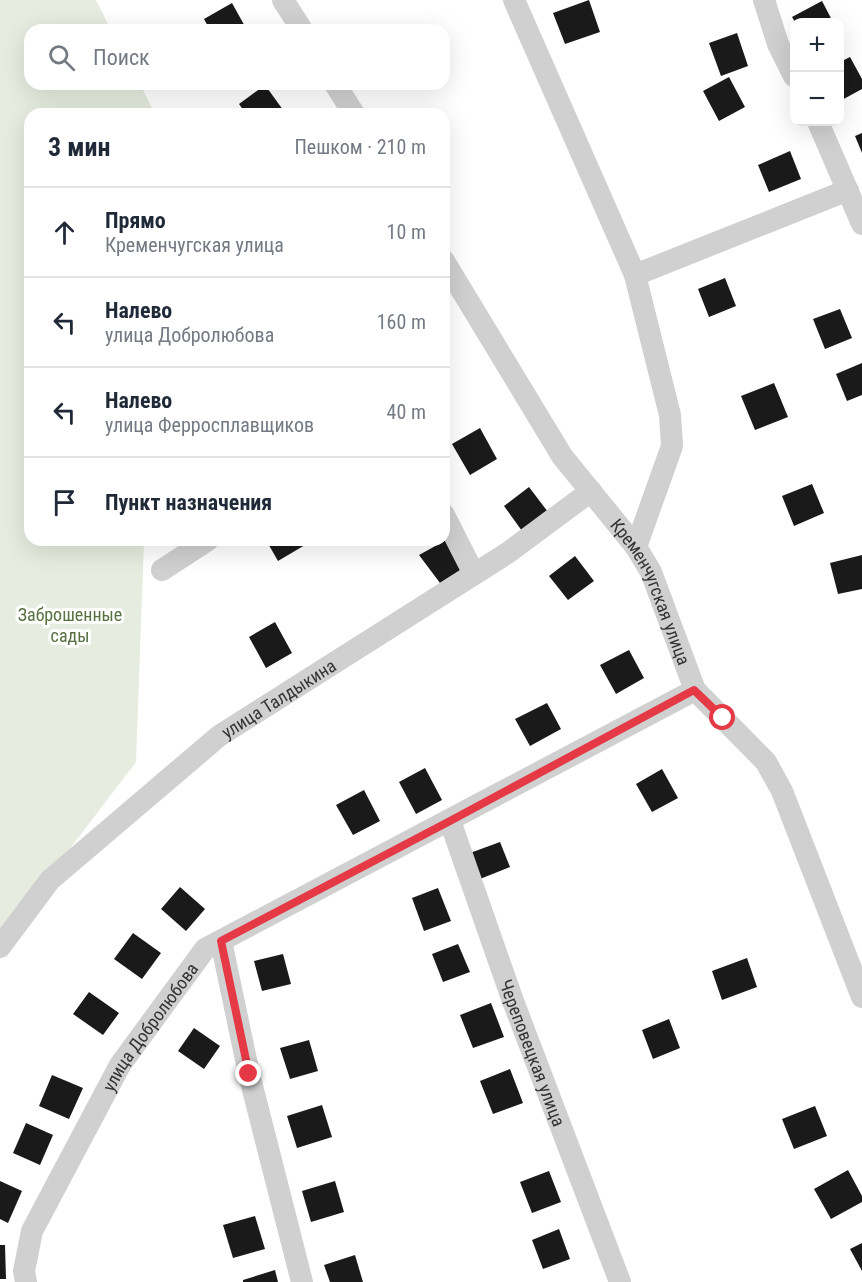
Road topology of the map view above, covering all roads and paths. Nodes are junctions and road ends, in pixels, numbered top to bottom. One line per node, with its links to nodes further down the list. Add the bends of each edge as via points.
1 (283, 0): 4 (street)
2 (514, 0): 12 (street)
3 (764, 0): 5 (street, via 778,44)
4 (298, 24)
5 (793, 72)
6 (339, 90): 7 (street)
7 (350, 108)
8 (820, 126): 9 (street)
9 (848, 190): 10 (street); 12 (street)
10 (862, 224)
11 (450, 271): 13 (street, Кременчугская улица, via 562,456)
12 (635, 275): 16 (street, via 670,415 672,446)
13 (591, 491): 16 (street, Кременчугская улица); 18 (street, улица Талдыкина)
14 (450, 528): 18 (street)
15 (199, 546): 17 (street)
16 (636, 547): 19 (street, Кременчугская улица, via 651,572)
17 (162, 570)
18 (474, 574): 22 (street, улица Талдыкина, via 219,736 50,880)
19 (694, 690): 20 (street, улица Добролюбова); 23 (street, Кременчугская улица, via 766,762 782,791)
20 (450, 821): 21 (street, улица Добролюбова); 26 (street, Череповецкая улица, via 513,1001)
21 (221, 941): 24 (street, улица Добролюбова, via 206,949 120,1065 32,1232 24,1272); 25 (street, via 249,1074)
22 (0, 946)
23 (862, 997)
24 (26, 1282)
25 (302, 1282)
26 (620, 1282)

